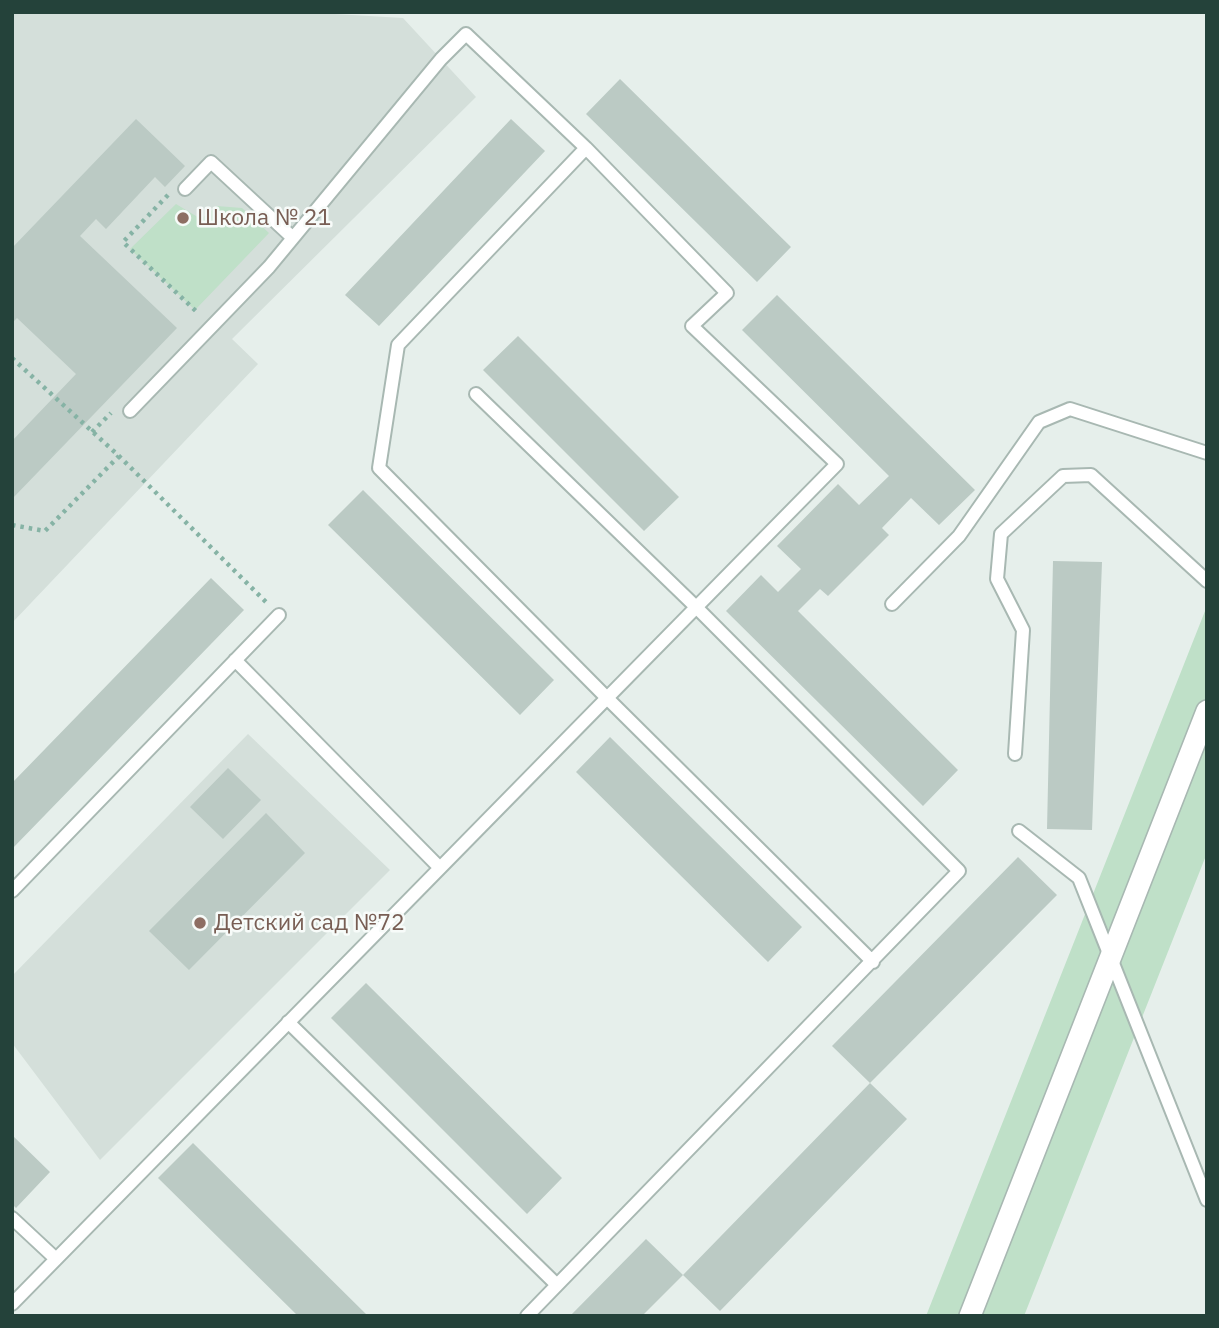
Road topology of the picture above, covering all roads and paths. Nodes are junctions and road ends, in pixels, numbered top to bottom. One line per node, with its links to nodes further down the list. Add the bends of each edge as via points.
1 (586, 148): 3 (lane, via 466,34); 14 (lane, via 727,293 692,326 837,464); 17 (lane, via 398,345 379,468)
2 (179, 189): 3 (lane, via 211,162); 4 (path, via 123,242)
3 (293, 238): 7 (lane)
4 (203, 318)
5 (12, 358): 8 (path)
6 (476, 394): 14 (lane)
7 (125, 407): 8 (path)
8 (92, 432): 10 (path)
9 (1207, 453): 13 (lane, via 1070,409 1039,422 959,536)
10 (119, 456): 11 (path, via 45,531); 15 (path)
11 (12, 525)
12 (1207, 581): 19 (lane, via 1091,475 1063,476 1001,534 997,579 1023,630)
13 (892, 604)
14 (696, 607): 17 (lane); 24 (lane, via 960,871)
15 (279, 615): 16 (lane)
16 (235, 660): 21 (lane); 22 (lane)
17 (607, 698): 21 (lane); 24 (lane)
18 (1207, 711): 23 (street)
19 (1016, 754)
20 (1019, 831): 23 (lane, via 1080,878)
21 (440, 867): 25 (lane)
22 (12, 891)
23 (1111, 957): 26 (lane); 32 (street)
24 (873, 962): 29 (lane)
25 (288, 1021): 28 (lane); 29 (lane)
26 (1207, 1200)
27 (12, 1218): 28 (lane)
28 (56, 1259): 30 (lane)
29 (557, 1285): 31 (lane)
30 (12, 1304)
31 (527, 1316)
32 (970, 1316)

